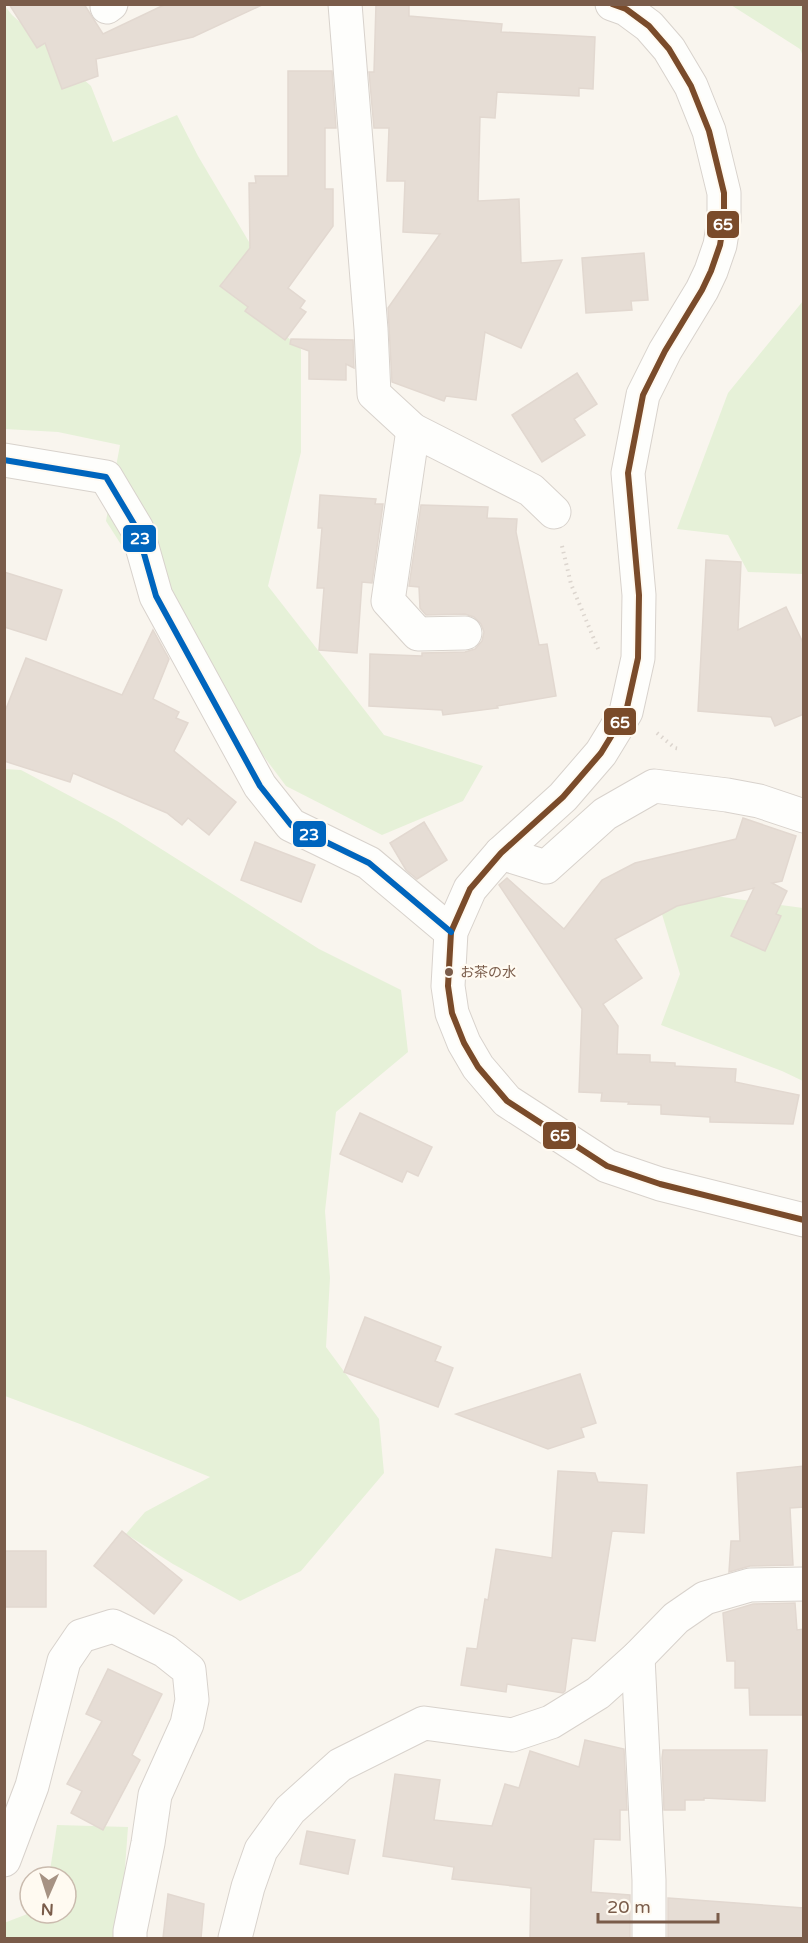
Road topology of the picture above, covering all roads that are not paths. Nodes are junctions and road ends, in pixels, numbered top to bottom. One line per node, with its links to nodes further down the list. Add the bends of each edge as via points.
1 (345, 4): 3 (street, via 374,394)
2 (612, 4): 8 (street, via 626,9 648,26 669,49 691,86 714,152 724,220 711,271 643,395 628,473 639,595 638,658 626,712 601,753 563,797)
3 (413, 430): 5 (street, via 531,490); 6 (street, via 388,601 418,634)
4 (4, 460): 9 (street, via 106,477 137,529 156,596 260,786 291,825 369,863)
5 (554, 512)
6 (465, 633)
7 (804, 816): 8 (street, via 759,801 654,786 605,814 546,867)
8 (501, 853): 9 (street, via 470,889)
9 (451, 932): 10 (street, via 448,986 452,1013 478,1067 507,1101 607,1166 660,1184)
10 (804, 1220)
11 (804, 1584): 12 (street, via 750,1585 705,1598 676,1618)
12 (638, 1658): 15 (street, via 598,1693 551,1722 512,1736 424,1723 340,1765 290,1810 261,1850); 16 (street)
13 (4, 1860): 14 (street, via 33,1786 64,1661 81,1636 113,1626 165,1651 189,1670 192,1700 187,1724 155,1795)
14 (130, 1938)
15 (235, 1938)
16 (649, 1938)

